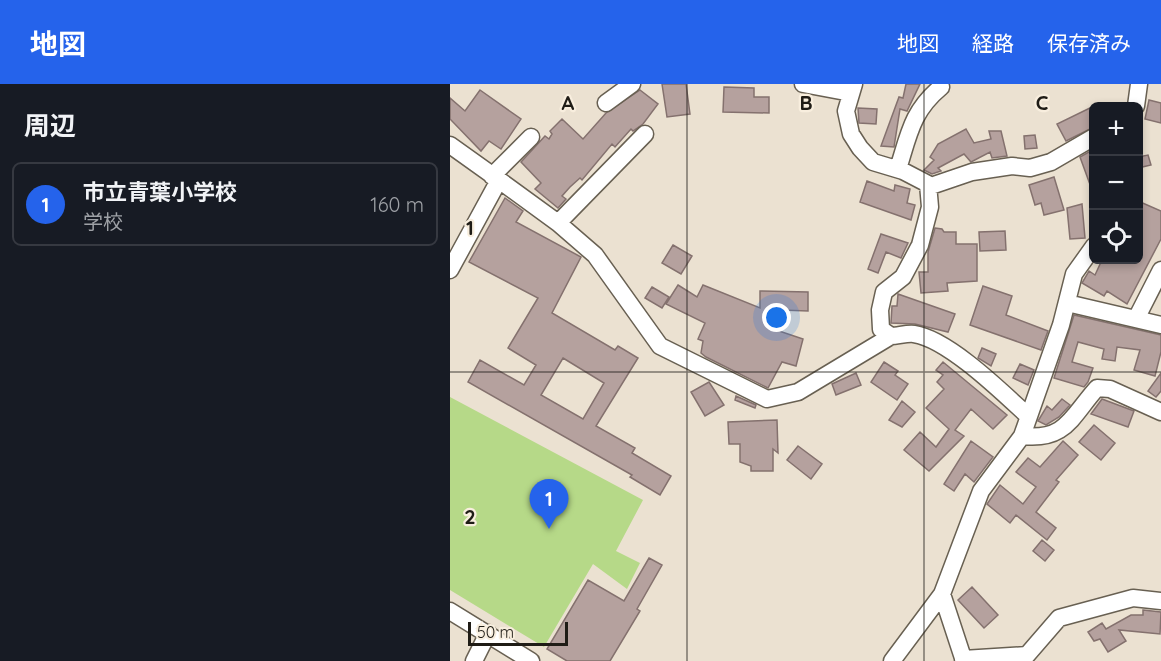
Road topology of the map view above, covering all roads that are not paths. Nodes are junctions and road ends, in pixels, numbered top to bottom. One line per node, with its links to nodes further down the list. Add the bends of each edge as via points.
1 (632, 84): 7 (street)
2 (803, 84): 5 (street)
3 (1139, 84): 6 (street)
4 (941, 87): 12 (street, via 924,101 913,118)
5 (853, 89): 12 (street, via 846,111 851,134 873,162)
6 (1137, 102)
7 (606, 103)
8 (645, 134): 15 (street)
9 (531, 137): 13 (street)
10 (1089, 140): 14 (street, via 1051,162 1030,168 1012,166 972,172)
11 (450, 145): 13 (street)
12 (898, 169): 14 (street, via 928,183)
13 (496, 178): 15 (street); 17 (street)
14 (928, 188): 22 (street, via 930,207 920,245 903,277 884,292 881,329)
15 (558, 223): 22 (street, via 595,255 660,346 767,399 798,392)
16 (1089, 253): 19 (street, via 1074,274)
17 (450, 270)
18 (1161, 270): 20 (street)
19 (1067, 303): 20 (street); 24 (street)
20 (1136, 319): 21 (street)
21 (1161, 325)
22 (891, 336): 24 (street, via 915,334 944,347 991,381)
23 (1161, 412): 25 (street, via 1110,389 1097,388 1058,434 1042,438)
24 (1028, 415): 25 (street)
25 (1022, 436): 26 (street, via 981,491)
26 (942, 594): 30 (street); 33 (street)
27 (1161, 601): 30 (street, via 1133,598 1059,618 1027,655)
28 (450, 611): 29 (street)
29 (488, 633): 31 (street); 32 (street)
30 (964, 660)
31 (474, 661)
32 (531, 661)
33 (892, 661)

